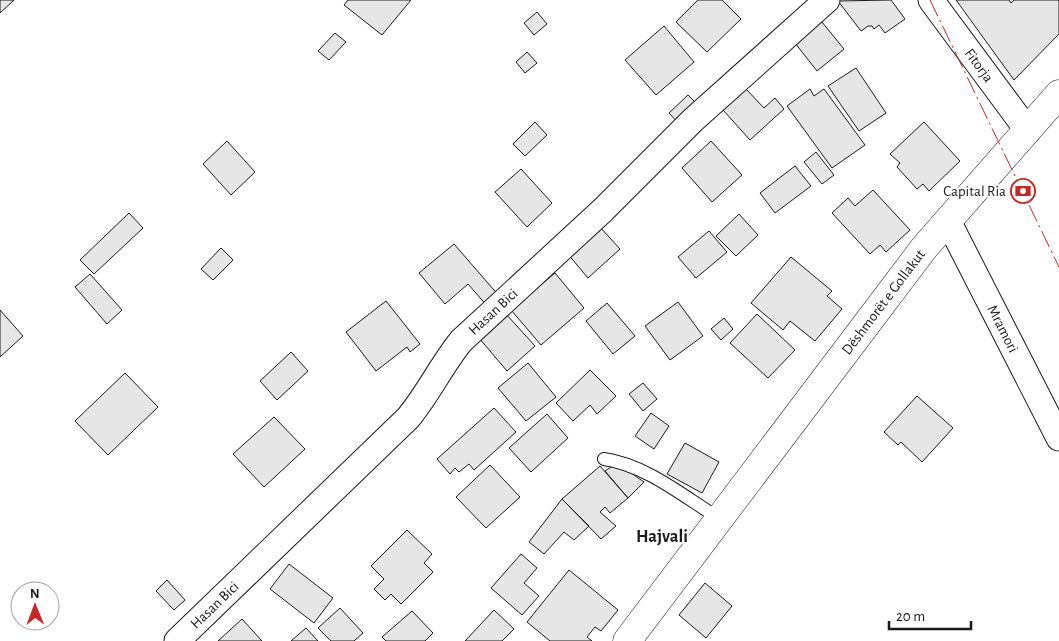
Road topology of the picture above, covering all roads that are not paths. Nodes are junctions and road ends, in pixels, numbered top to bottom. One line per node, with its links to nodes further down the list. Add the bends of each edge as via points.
1 (827, 0): 9 (street, Hasan Bici, via 693,120 603,210 461,341 425,398 408,418)
2 (931, 0): 4 (street, Fitorja)
3 (1059, 94): 4 (street, Dëshmorët e Gollakut)
4 (1028, 131): 5 (street, Dëshmorët e Gollakut)
5 (948, 221): 6 (street, Mramori); 8 (street, Dëshmorët e Gollakut, via 924,248)
6 (1059, 438)
7 (604, 459): 8 (lane, via 624,462 647,473)
8 (720, 519): 10 (street, Dëshmorët e Gollakut)
9 (177, 641)
10 (627, 641)

